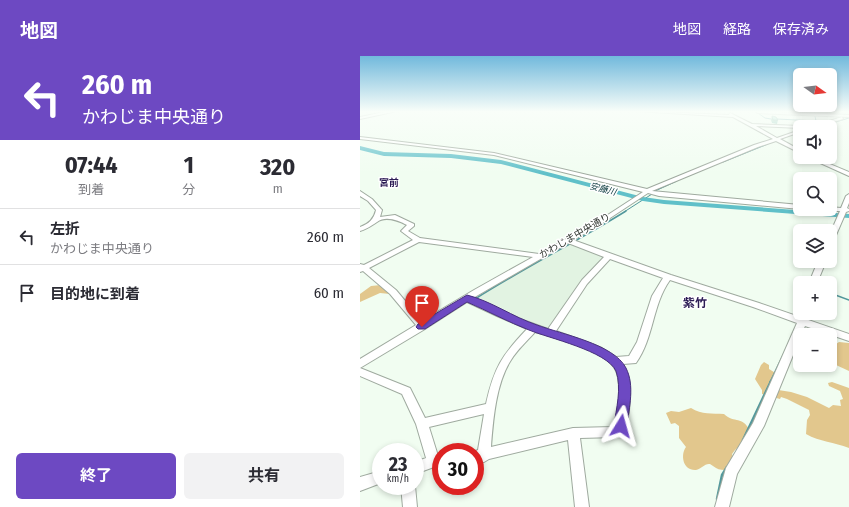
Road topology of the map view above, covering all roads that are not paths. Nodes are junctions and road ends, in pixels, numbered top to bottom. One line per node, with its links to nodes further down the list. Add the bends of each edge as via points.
1 (763, 132): 5 (street)
2 (793, 133): 5 (street, かわじま中央通り)
3 (360, 138): 4 (street)
4 (368, 139): 6 (street); 11 (street, via 494,154)
5 (775, 139): 7 (street); 11 (street, かわじま中央通り)
6 (360, 142)
7 (793, 148)
8 (825, 164): 9 (street)
9 (849, 174)
10 (360, 193): 15 (street, via 379,210)
11 (644, 193): 13 (street); 19 (street, かわじま中央通り)
12 (849, 196): 14 (street)
13 (793, 206)
14 (846, 210): 16 (street)
15 (377, 219): 17 (street, via 369,227); 18 (street, via 395,217 412,225 404,230)
16 (837, 228)
17 (360, 229)
18 (418, 240): 20 (street); 22 (street)
19 (568, 241): 20 (street, かわじま中央通り); 21 (street)
20 (540, 256): 24 (street, かわじま中央通り)
21 (609, 256): 23 (street); 30 (street, via 581,286)
22 (361, 268): 28 (street, via 393,292)
23 (668, 277): 25 (street); 32 (street, via 657,293 635,356 632,360)
24 (467, 298): 28 (street, かわじま中央通り); 29 (street)
25 (793, 316)
26 (799, 320): 46 (street, via 758,426 731,472)
27 (805, 320): 31 (street)
28 (422, 327): 33 (street, かわじま中央通り)
29 (533, 328): 30 (street); 35 (street, via 505,361)
30 (550, 333): 32 (street, via 590,348)
31 (849, 338)
32 (615, 361): 37 (street, via 621,370 625,385 621,426 616,432)
33 (360, 364)
34 (360, 372): 36 (street, via 406,391)
35 (491, 407): 36 (street); 38 (street)
36 (422, 424): 39 (street)
37 (573, 433): 40 (street); 45 (street)
38 (482, 443)
39 (432, 448)
40 (484, 455)
41 (372, 480): 42 (street)
42 (360, 484)
43 (409, 495): 44 (street)
44 (410, 507)
45 (582, 507)
46 (722, 507)

